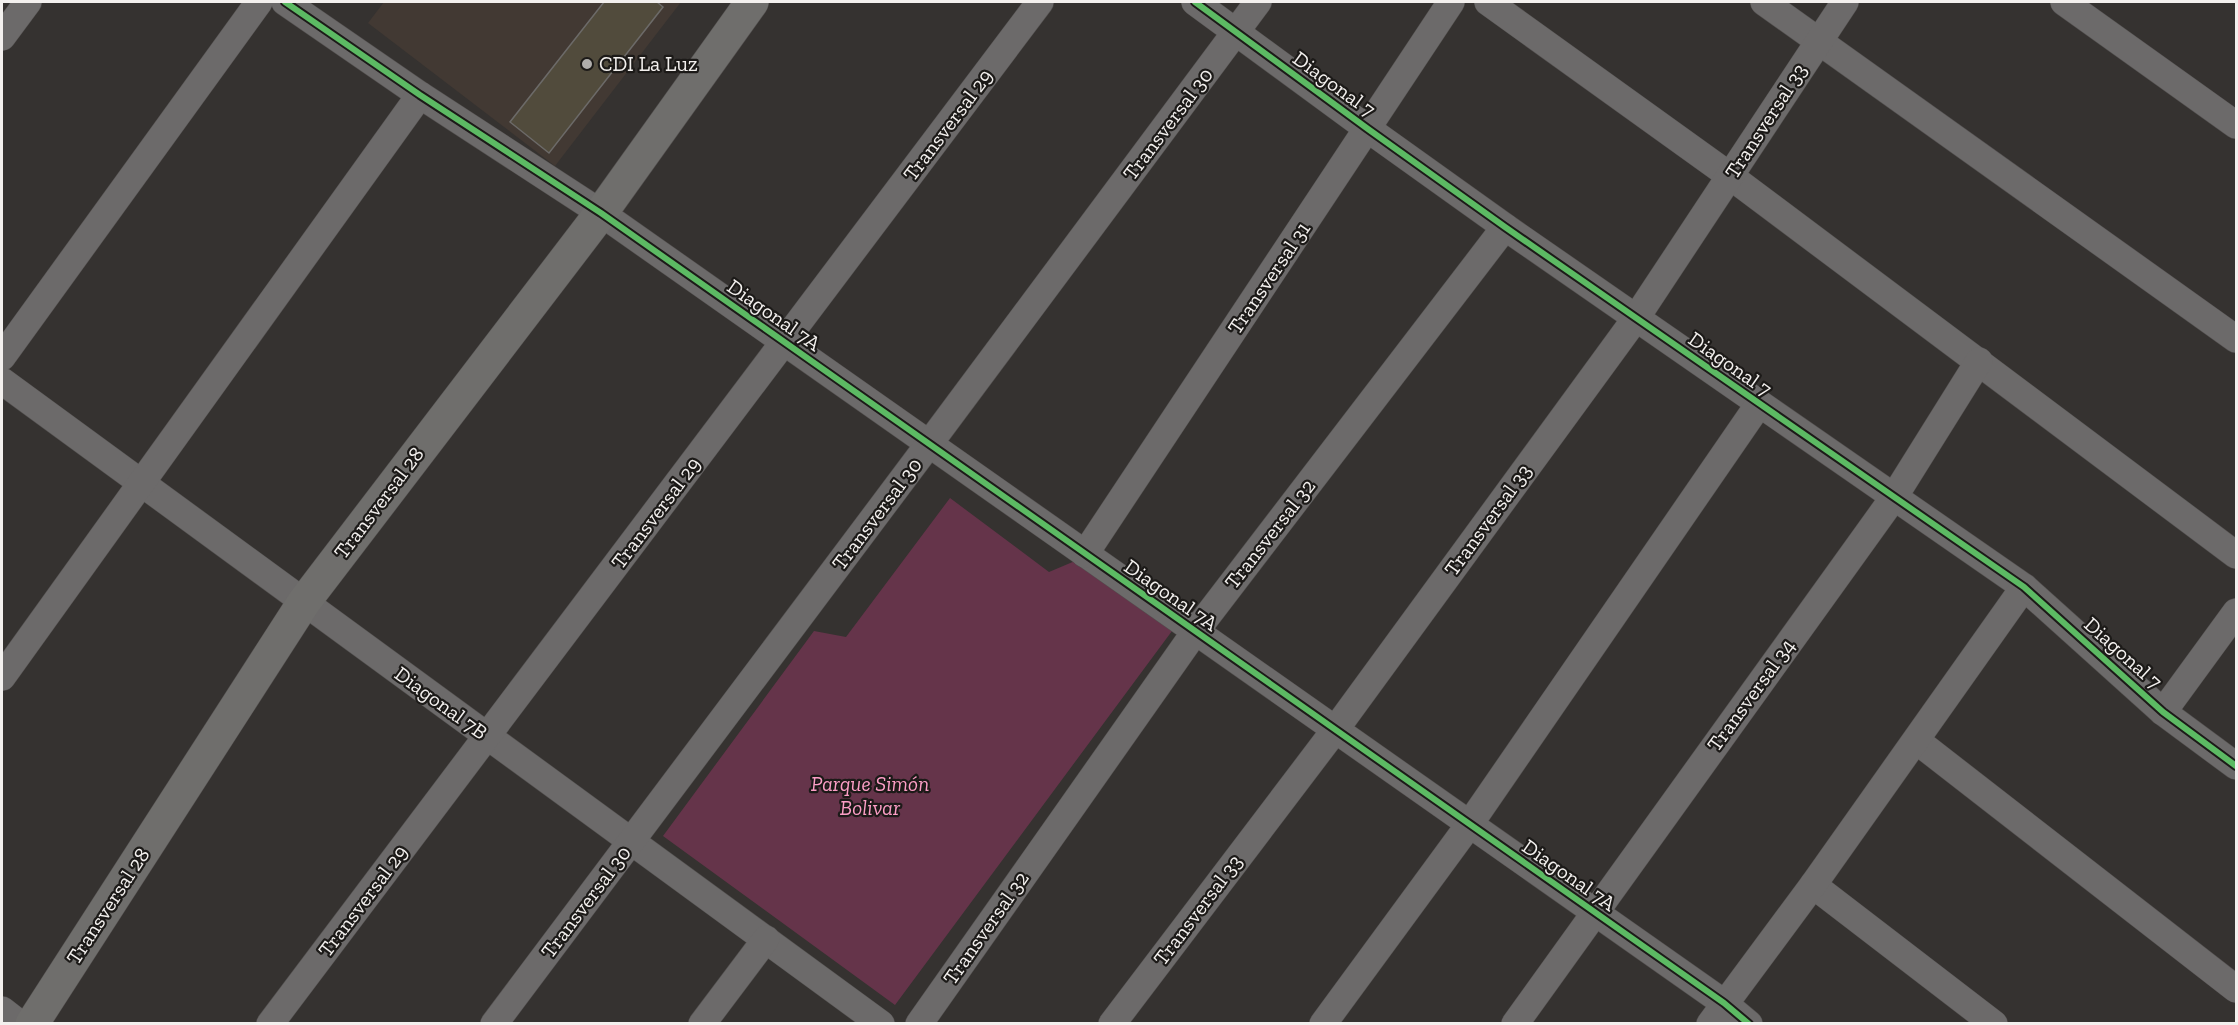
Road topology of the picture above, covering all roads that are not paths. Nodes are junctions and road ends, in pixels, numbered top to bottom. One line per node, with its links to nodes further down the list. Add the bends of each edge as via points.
1 (28, 2): 14 (street)
2 (259, 2): 25 (street)
3 (285, 2): 16 (street, Diagonal 7A)
4 (752, 2): 20 (main road, Transversal 28)
5 (1040, 2): 24 (street, Transversal 29)
6 (1195, 2): 13 (street, Diagonal 7)
7 (1258, 2): 13 (street, Transversal 30)
8 (1451, 2): 18 (street, Transversal 31)
9 (1488, 2): 19 (street)
10 (1764, 2): 15 (street)
11 (1845, 2): 15 (street, Transversal 33)
12 (2064, 2): 17 (street)
13 (1236, 32): 18 (street, Diagonal 7); 29 (street, Transversal 30)
14 (2, 37)
15 (1818, 40): 19 (street, Transversal 33); 23 (street)
16 (420, 96): 20 (street, Diagonal 7A); 30 (street)
17 (2236, 125)
18 (1368, 129): 21 (street, Diagonal 7); 32 (street, Transversal 31)
19 (1730, 176): 22 (street, Transversal 33); 26 (street)
20 (601, 213): 24 (street, Diagonal 7A); 35 (main road, Transversal 28)
21 (1505, 227): 22 (street, Diagonal 7); 37 (street, Transversal 32)
22 (1636, 318): 28 (street, Diagonal 7); 40 (street, Transversal 33)
23 (2236, 339)
24 (784, 343): 29 (street, Diagonal 7A); 41 (street, Transversal 29)
25 (2, 357)
26 (1979, 361): 31 (street, Transversal 34); 33 (street)
27 (2, 381): 30 (street, Diagonal 7B)
28 (1759, 404): 31 (street, Diagonal 7); 44 (street)
29 (929, 444): 32 (street, Diagonal 7A); 45 (street, Transversal 30)
30 (141, 483): 35 (street, Diagonal 7B); 38 (street)
31 (1894, 497): 34 (street, Diagonal 7); 47 (street, Transversal 34)
32 (1085, 554): 37 (street, Diagonal 7A)
33 (2236, 555)
34 (2024, 587): 39 (street, Diagonal 7); 42 (street)
35 (304, 602): 41 (street, Diagonal 7B); 53 (main road, Transversal 28)
36 (2236, 612): 39 (street)
37 (1195, 632): 40 (street, Diagonal 7A); 58 (street, Transversal 32)
38 (2, 677)
39 (2163, 712): 43 (street, Diagonal 7)
40 (1335, 730): 44 (street, Diagonal 7A); 59 (street, Transversal 33)
41 (488, 737): 45 (street, Diagonal 7B); 54 (street, Transversal 29)
42 (1917, 741): 46 (street); 49 (street)
43 (2236, 766)
44 (1469, 825): 47 (street, Diagonal 7A); 60 (street)
45 (632, 841): 48 (street, Diagonal 7B); 55 (street, Transversal 30)
46 (1813, 885): 51 (street); 63 (street)
47 (1594, 913): 51 (street, Diagonal 7A); 61 (street, Transversal 34)
48 (766, 939): 56 (street); 57 (street, Diagonal 7B)
49 (2236, 989)
50 (2, 1010): 52 (street)
51 (1717, 1013): 62 (street, Diagonal 7A)
52 (20, 1023)
53 (32, 1023)
54 (270, 1023)
55 (494, 1023)
56 (702, 1023)
57 (881, 1023)
58 (919, 1023)
59 (1112, 1023)
60 (1323, 1023)
61 (1515, 1023)
62 (1749, 1023)
63 (1994, 1023)

